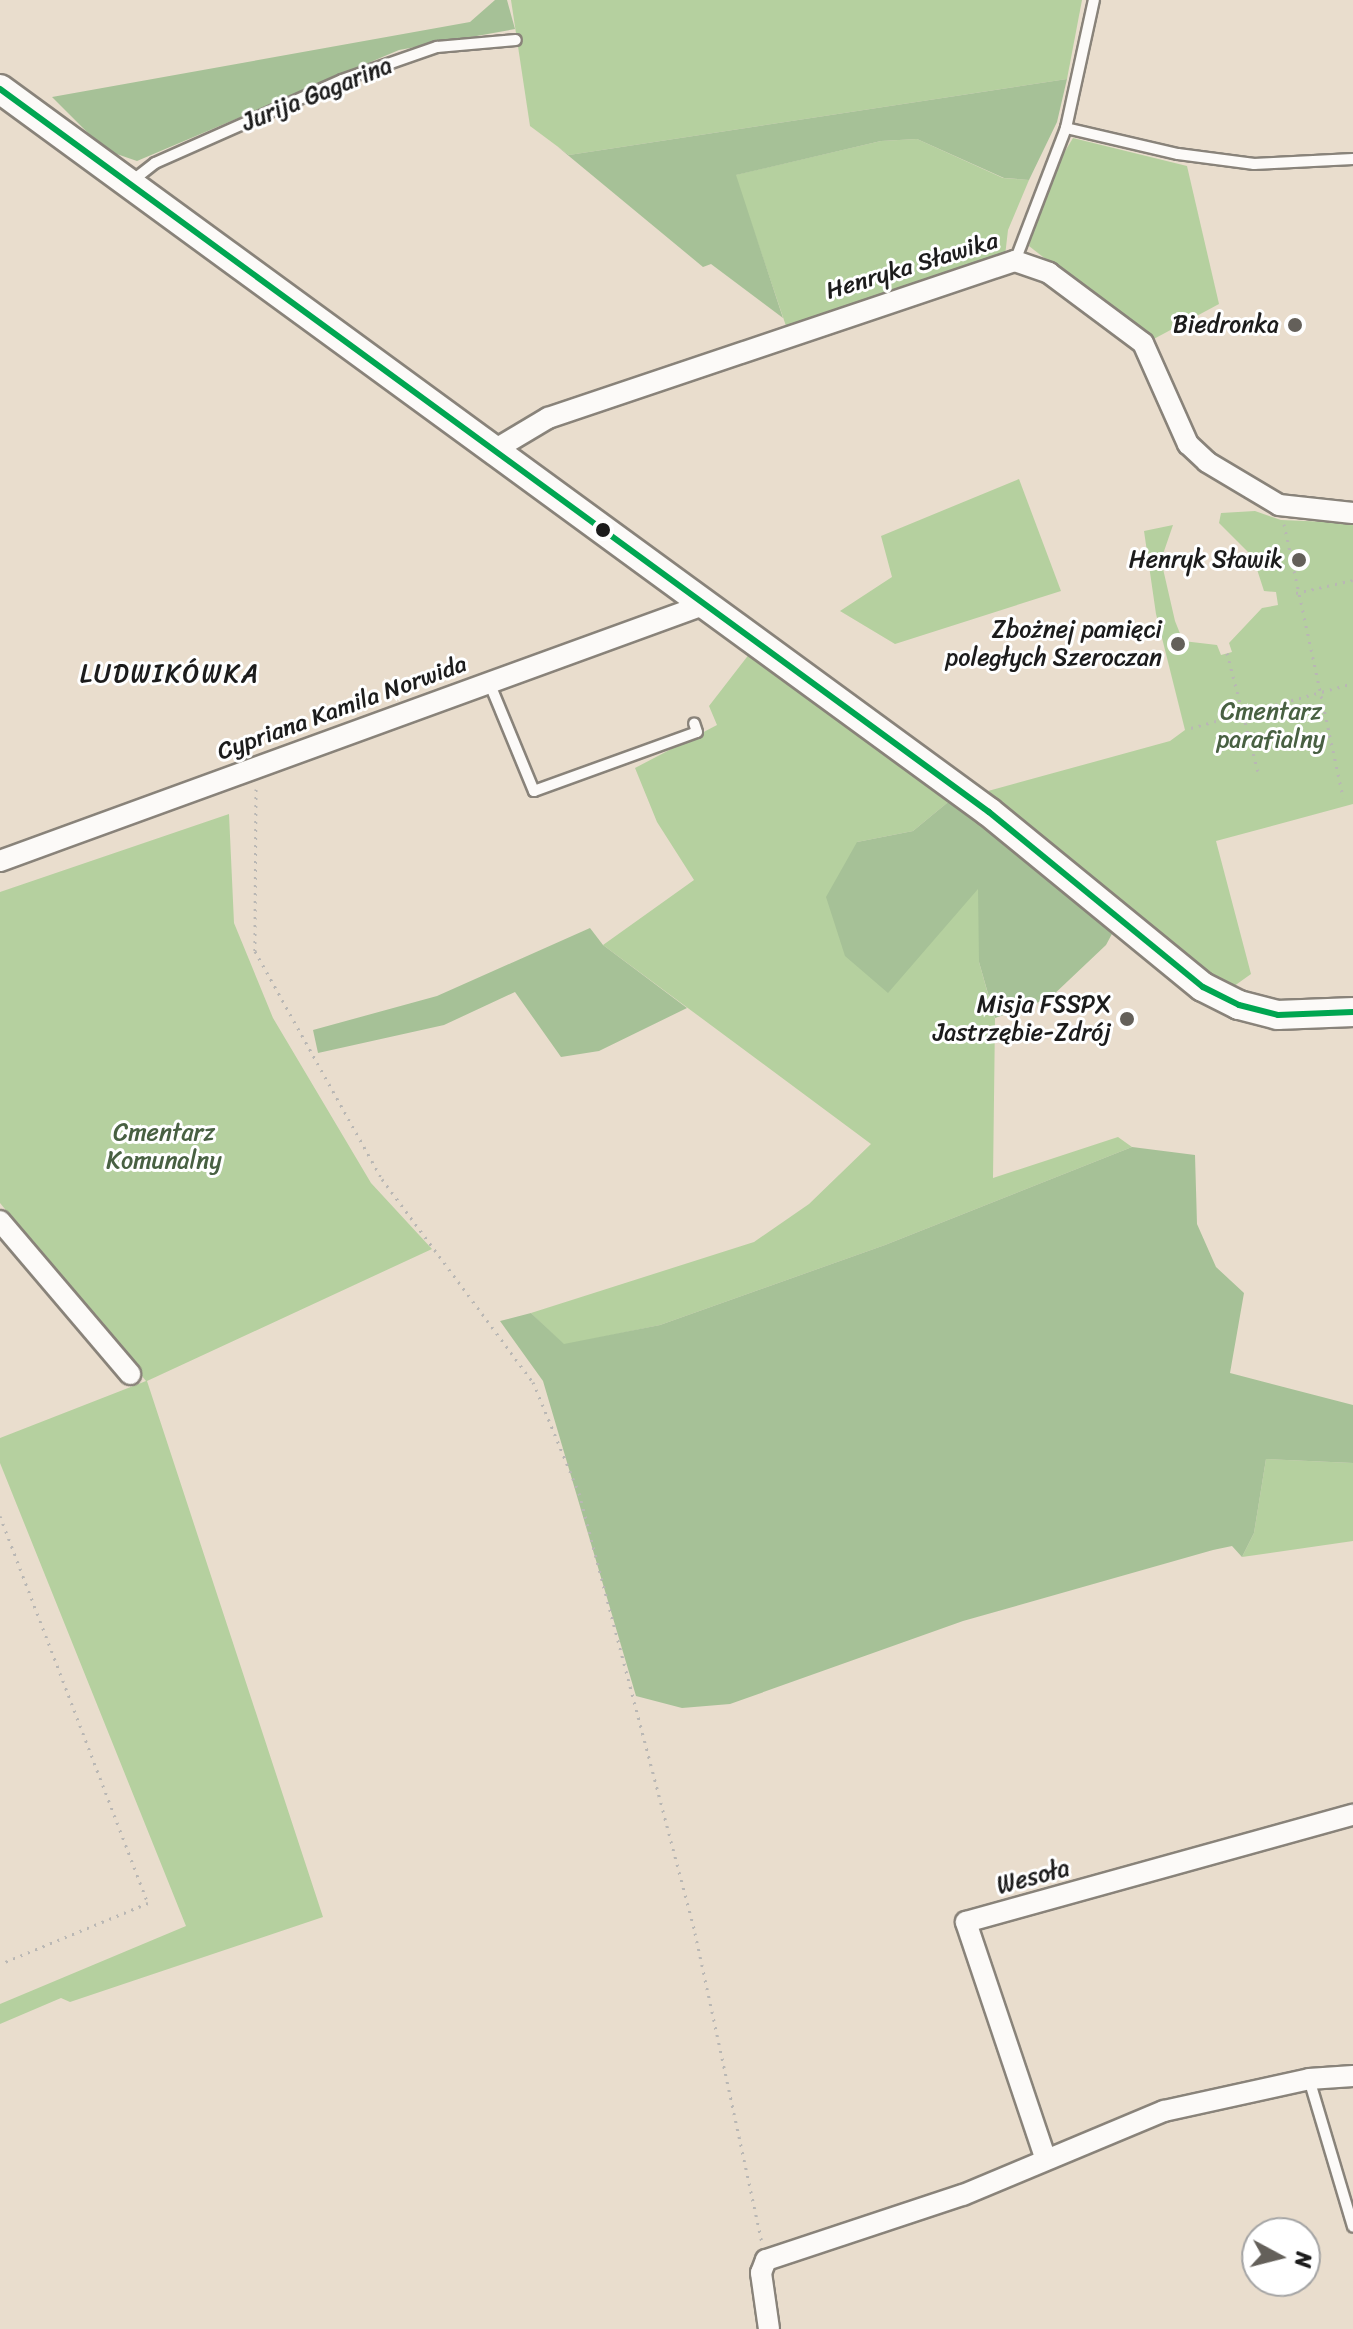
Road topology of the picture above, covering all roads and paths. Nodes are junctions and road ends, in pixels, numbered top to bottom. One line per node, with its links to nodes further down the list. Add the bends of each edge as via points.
1 (1094, 0): 4 (lane)
2 (516, 40): 6 (lane, Jurija Gagarina, via 437,47 342,80 155,163)
3 (0, 89): 6 (street)
4 (1066, 128): 5 (lane, via 1178,154 1254,164); 7 (lane)
5 (1353, 159)
6 (129, 183): 8 (street)
7 (1015, 261): 8 (street, Henryka Sławika, via 548,418); 9 (street, Henryka Sławika, via 1049,273 1143,343 1188,444 1207,462 1279,505)
8 (496, 449): 13 (street)
9 (1353, 513)
10 (1284, 524): 12 (path)
11 (1353, 580): 12 (path)
12 (1296, 593): 17 (path)
13 (703, 605): 15 (street, Cypriana Kamila Norwida); 25 (street, via 989,812 1203,987 1239,1005 1278,1015)
14 (1227, 653): 18 (path)
15 (489, 682): 19 (lane, via 534,791 697,732); 21 (street, Cypriana Kamila Norwida)
16 (1353, 684): 17 (path)
17 (1320, 692): 18 (path); 23 (path)
18 (1243, 713): 20 (path); 22 (path)
19 (694, 723)
20 (1191, 728)
21 (262, 766): 24 (street, Cypriana Kamila Norwida); 35 (path, via 253,800 255,951 382,1179 533,1382 579,1493 695,1933)
22 (1259, 776)
23 (1343, 798)
24 (0, 861)
25 (1353, 1012)
26 (0, 1221): 27 (street)
27 (130, 1374)
28 (0, 1516): 30 (path, via 148,1903)
29 (1353, 1815): 33 (street, Wesoła, via 966,1922)
30 (0, 1964)
31 (1353, 2076): 32 (street)
32 (1309, 2079): 33 (street, via 1164,2111); 34 (lane)
33 (1045, 2157): 35 (street, via 963,2195)
34 (1353, 2227)
35 (766, 2260): 36 (street, via 761,2273)
36 (769, 2329)

